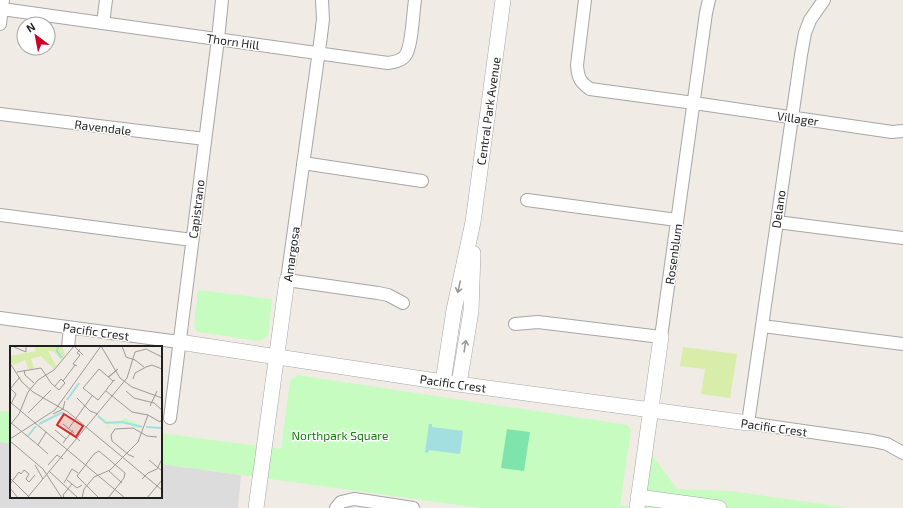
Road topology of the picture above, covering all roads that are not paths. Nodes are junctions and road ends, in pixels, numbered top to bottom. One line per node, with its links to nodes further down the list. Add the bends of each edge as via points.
1 (106, 0): 10 (street)
2 (222, 0): 12 (street, Capistrano)
3 (322, 0): 13 (street, Amargosa, via 323,19)
4 (415, 0): 13 (street, Thorn Hill, via 408,49 404,57 396,62)
5 (503, 0): 24 (street, Central Park Avenue)
6 (585, 0): 14 (street, Villager, via 577,65 582,84 590,89)
7 (709, 0): 14 (street, Rosenblum)
8 (824, 0): 16 (street, Delano, via 810,20 805,33)
9 (3, 5): 10 (street, Thorn Hill); 11 (street)
10 (103, 23): 12 (street, Thorn Hill)
11 (0, 24)
12 (218, 39): 13 (street, Thorn Hill); 18 (street, Capistrano)
13 (318, 53): 19 (street, Amargosa)
14 (694, 103): 16 (street, Villager); 23 (street, Rosenblum)
15 (0, 114): 18 (street, Ravendale)
16 (792, 117): 17 (street, Villager, via 892,132); 25 (street, Delano)
17 (903, 131)
18 (205, 139): 27 (street, Capistrano)
19 (303, 163): 20 (street); 28 (street, Amargosa)
20 (422, 181)
21 (527, 200): 23 (street)
22 (0, 215): 27 (street)
23 (677, 220): 34 (street, Rosenblum)
24 (473, 222): 39 (street, Central Park Avenue, one-way to 39, via 454,310); 40 (street, Central Park Avenue, one-way to 24, via 470,311)
25 (776, 222): 26 (street); 32 (street, Delano)
26 (903, 238)
27 (192, 240): 35 (street, Capistrano)
28 (287, 280): 29 (street, via 378,293); 38 (street, Amargosa)
29 (404, 303)
30 (0, 318): 33 (street, Pacific Crest)
31 (515, 324): 34 (street, via 538,322)
32 (762, 326): 36 (street); 43 (street, Delano)
33 (70, 328): 35 (street, Pacific Crest); 37 (street)
34 (661, 337): 41 (street, Rosenblum)
35 (179, 342): 38 (street, Pacific Crest); 42 (street, Capistrano)
36 (903, 344)
37 (68, 346)
38 (277, 356): 39 (street, Pacific Crest); 47 (street, Amargosa)
39 (443, 382): 40 (street, Pacific Crest)
40 (459, 384): 41 (street, Pacific Crest)
41 (651, 410): 43 (street, Pacific Crest); 45 (street, Rosenblum)
42 (170, 418)
43 (748, 423): 44 (street, Pacific Crest, via 873,441 887,444)
44 (903, 453)
45 (637, 503): 49 (street)
46 (339, 505): 48 (street, via 354,499)
47 (256, 508)
48 (413, 508)
49 (719, 508)

